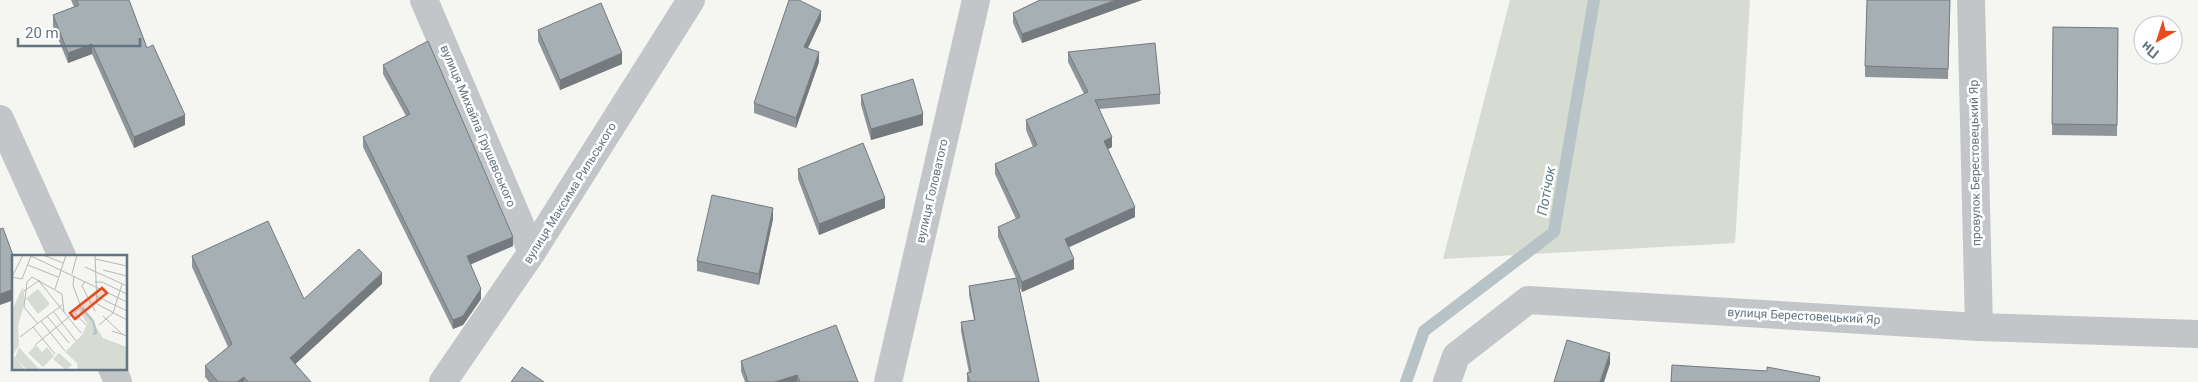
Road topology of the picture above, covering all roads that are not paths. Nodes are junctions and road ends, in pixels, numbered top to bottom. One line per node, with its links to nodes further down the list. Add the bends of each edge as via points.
1 (424, 0): 6 (street, вулиця Михайла Грушевського)
2 (691, 0): 6 (street, вулиця Максима Рильського)
3 (976, 0): 13 (street, вулиця Головатого)
4 (1971, 0): 8 (street, провулок Берестовецький Яр)
5 (0, 119): 7 (street)
6 (532, 252): 12 (street, вулиця Максима Рильського)
7 (62, 255)
8 (1979, 327): 9 (street, вулиця Берестовецький Яр); 14 (street, вулиця Берестовецький Яр, via 1528,300 1456,356)
9 (2198, 334)
10 (113, 370): 11 (street)
11 (118, 382)
12 (443, 382)
13 (888, 382)
14 (1447, 382)

